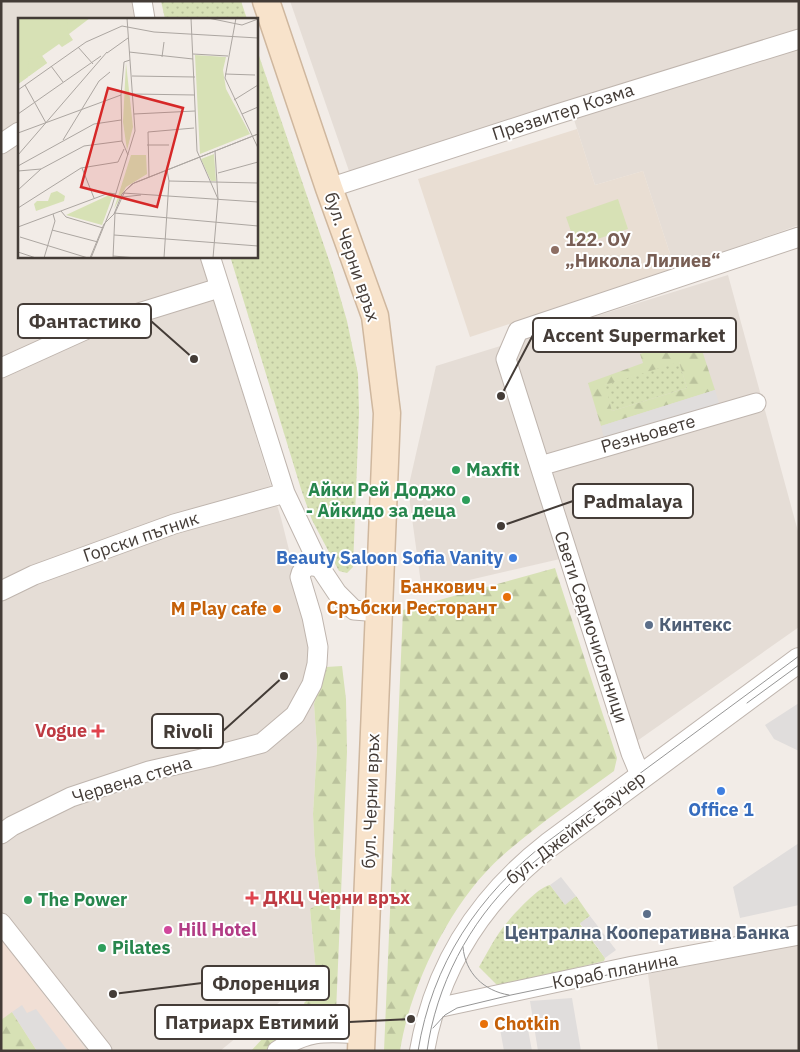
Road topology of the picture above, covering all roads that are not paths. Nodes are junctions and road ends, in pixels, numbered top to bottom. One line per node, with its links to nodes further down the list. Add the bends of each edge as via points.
1 (142, 1): 3 (street)
2 (266, 1): 7 (main road, бул. Черни връх)
3 (145, 18)
4 (799, 39): 7 (street, Презвитер Козма)
5 (18, 133): 6 (street)
6 (1, 144)
7 (329, 188): 17 (main road, бул. Черни връх, via 374,316 382,363 387,413)
8 (799, 237): 13 (street, Свети Седмочисленици, via 518,331 506,359)
9 (211, 258): 10 (street)
10 (219, 288): 11 (street, via 87,329); 14 (street)
11 (1, 368)
12 (756, 403): 13 (street, Резньовете)
13 (540, 466): 19 (street, Свети Седмочисленици)
14 (285, 494): 15 (street); 16 (street, Горски пътник, via 174,524 34,575)
15 (321, 569): 17 (street, via 337,593 354,610); 20 (street, Червена стена, via 314,565 300,573 318,647 312,684 295,715 262,743 149,771 71,797)
16 (1, 591)
17 (379, 612): 24 (main road, бул. Черни връх)
18 (799, 660): 19 (street, бул. Джеймс Баучер)
19 (641, 777): 23 (street, бул. Джеймс Баучер, via 530,860 496,894 463,939 440,984)
20 (1, 834)
21 (1, 922): 25 (street)
22 (799, 935): 23 (street, Кораб планина)
23 (432, 1009): 27 (street, бул. Джеймс Баучер)
24 (362, 1042): 26 (street, via 313,1034 301,1037)
25 (102, 1051)
26 (278, 1051)
27 (422, 1051)

